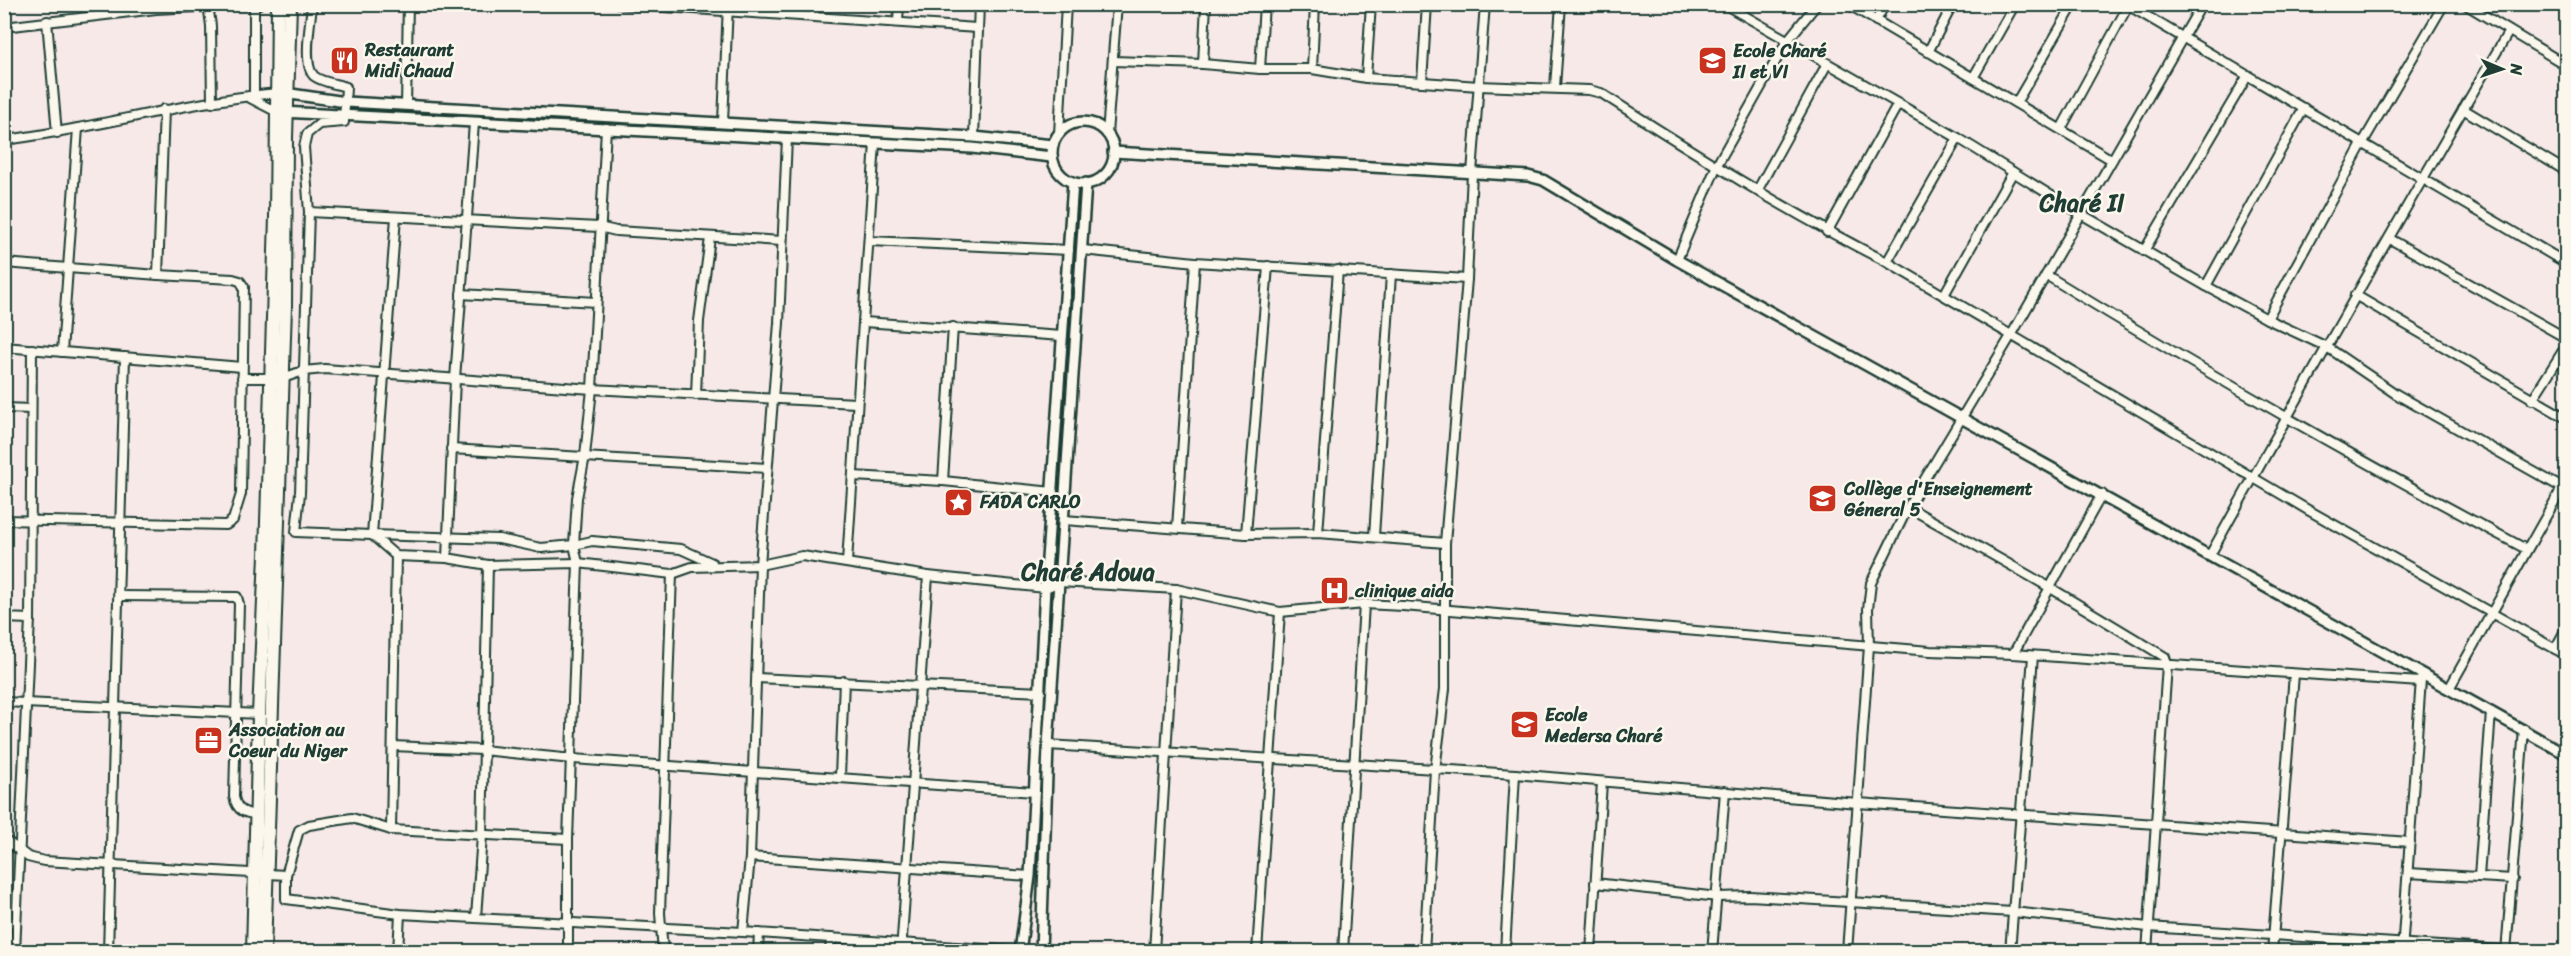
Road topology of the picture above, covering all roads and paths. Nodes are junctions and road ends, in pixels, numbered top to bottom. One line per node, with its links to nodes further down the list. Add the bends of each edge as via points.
1 (259, 4): 30 (street)
2 (278, 4): 58 (highway)
3 (290, 4): 58 (highway)
4 (312, 4): 60 (street, via 310,70 315,77 346,87)
5 (408, 4): 64 (street)
6 (620, 4): 31 (street)
7 (815, 4): 36 (street)
8 (899, 4): 39 (street)
9 (979, 4): 41 (street)
10 (1066, 4): 76 (street)
11 (1117, 4): 46 (street)
12 (1206, 4): 47 (street)
13 (1264, 4): 50 (street)
14 (1315, 4): 51 (street)
15 (1371, 4): 53 (street)
16 (1427, 4): 55 (street)
17 (1485, 4): 56 (street)
18 (1561, 4): 57 (street)
19 (1724, 4): 34 (street)
20 (1817, 4): 44 (street)
21 (1848, 4): 38 (street)
22 (1885, 4): 38 (street)
23 (1953, 4): 45 (street)
24 (2015, 4): 54 (street)
25 (2074, 4): 62 (street)
26 (2202, 4): 43 (street)
27 (2444, 4): 83 (street)
28 (2465, 4): 42 (street)
29 (208, 5): 30 (street); 33 (street); 61 (street)
30 (254, 5): 59 (street)
31 (637, 5): 35 (street)
32 (2127, 5): 43 (street); 74 (street)
33 (156, 7): 37 (street)
34 (1734, 7): 44 (street)
35 (727, 8): 36 (street); 70 (street)
36 (814, 16): 39 (street)
37 (47, 21): 40 (street); 75 (street)
38 (1876, 21): 45 (street)
39 (898, 22): 41 (street)
40 (4, 27)
41 (977, 28): 78 (street)
42 (2509, 31): 49 (street); 66 (street)
43 (2183, 39): 52 (street); 87 (street)
44 (1786, 41): 48 (street); 88 (street)
45 (1928, 52): 54 (street)
46 (1113, 61): 47 (street); 77 (street)
47 (1203, 64): 50 (street)
48 (1827, 64): 63 (street); 95 (street)
49 (2566, 65)
50 (1260, 69): 51 (street)
51 (1312, 69): 53 (street)
52 (2248, 75): 65 (street); 108 (street)
53 (1366, 78): 55 (street)
54 (1973, 78): 62 (street)
55 (1422, 82): 56 (street)
56 (1479, 86): 57 (street); 91 (street)
57 (1555, 87): 88 (street, via 1601,93)
58 (282, 93): 59 (street); 60 (street); 68 (highway)
59 (251, 96): 61 (street); 68 (street)
60 (346, 102): 64 (street); 69 (street)
61 (212, 103): 67 (street)
62 (2016, 103): 74 (street)
63 (1898, 104): 80 (street); 101 (street)
64 (406, 105): 70 (street)
65 (2304, 108): 83 (street); 121 (street)
66 (2463, 109): 89 (street); 92 (street)
67 (164, 110): 72 (street); 118 (street)
68 (282, 112): 69 (street); 142 (highway, via 287,217)
69 (344, 114): 71 (street); 96 (street, via 344,122 319,124 307,134 304,147)
70 (723, 122): 78 (street)
71 (474, 123): 73 (street); 99 (street)
72 (78, 128): 75 (street); 115 (street)
73 (606, 128): 79 (street); 100 (street)
74 (2061, 129): 87 (street)
75 (57, 133): 81 (street)
76 (1059, 134): 77 (street, via 1080,122 1092,123); 84 (street)
77 (1107, 134): 85 (street)
78 (974, 137): 84 (street)
79 (787, 138): 82 (street); 104 (street)
80 (1958, 138): 90 (street); 111 (street)
81 (4, 140)
82 (875, 143): 86 (street); 105 (street)
83 (2362, 144): 92 (street); 126 (street)
84 (1053, 145): 86 (street)
85 (1113, 152): 91 (street); 94 (street, via 1104,175)
86 (1052, 157): 93 (street, via 1059,173)
87 (2112, 160): 97 (street)
88 (1717, 165): 95 (street); 109 (street)
89 (2566, 171)
90 (2013, 172): 97 (street); 123 (street)
91 (1472, 173): 109 (street, via 1543,180); 120 (street)
92 (2424, 178): 103 (street); 113 (street)
93 (1073, 182): 94 (street); 106 (street)
94 (1086, 183): 107 (street)
95 (1757, 191): 101 (street)
96 (309, 212): 98 (street); 139 (street)
97 (2081, 214): 108 (street); 119 (street)
98 (396, 217): 99 (street); 140 (street)
99 (468, 221): 100 (street); 122 (street)
100 (599, 227): 102 (street); 125 (street)
101 (1827, 232): 111 (street)
102 (710, 238): 104 (street); 145 (street, via 699,321)
103 (2390, 239): 124 (street); 131 (street)
104 (782, 241): 146 (street)
105 (869, 241): 106 (street); 127 (street)
106 (1069, 250): 130 (street)
107 (1083, 250): 110 (street); 164 (street)
108 (2144, 251): 121 (street)
109 (1677, 260): 151 (street)
110 (1195, 262): 114 (street); 168 (street)
111 (1887, 262): 123 (street)
112 (4, 263): 115 (street)
113 (2566, 263)
114 (1268, 266): 116 (street); 170 (street)
115 (67, 269): 118 (street); 136 (street)
116 (1338, 270): 117 (street); 169 (street)
117 (1391, 274): 120 (street); 172 (street)
118 (158, 275): 138 (street, via 233,279 243,283)
119 (2046, 275): 129 (street); 152 (street)
120 (1467, 279): 174 (street)
121 (2206, 286): 126 (street)
122 (461, 294): 125 (street); 143 (street)
123 (1944, 295): 129 (street)
124 (2355, 295): 134 (street); 147 (street)
125 (596, 302): 144 (street)
126 (2266, 319): 134 (street)
127 (864, 322): 128 (street); 148 (street)
128 (952, 327): 130 (street); 159 (street)
129 (2012, 334): 151 (street); 158 (street)
130 (1062, 336): 161 (street)
131 (2566, 338)
132 (2566, 346): 147 (street)
133 (4, 347): 135 (street)
134 (2327, 347): 152 (street); 160 (street, via 2397,394)
135 (32, 349): 136 (street); 150 (street)
136 (62, 352): 137 (street)
137 (126, 357): 138 (street); 167 (street)
138 (242, 367): 141 (street)
139 (303, 371): 140 (street); 142 (street); 171 (street, via 296,532)
140 (385, 374): 143 (street); 171 (street)
141 (242, 378): 142 (street); 167 (street, via 241,494 233,520 226,525)
142 (277, 378): 218 (highway); 252 (highway)
143 (455, 379): 144 (street); 154 (street)
144 (592, 389): 145 (street); 155 (street)
145 (696, 395): 146 (street)
146 (772, 400): 148 (street); 156 (street)
147 (2532, 400): 153 (street)
148 (856, 404): 157 (street)
149 (4, 408): 150 (street)
150 (31, 409): 166 (street)
151 (1963, 418): 162 (street); 163 (street)
152 (2288, 418): 158 (street); 176 (street)
153 (2566, 418)
154 (451, 449): 155 (street); 173 (street)
155 (585, 456): 156 (street); 175 (street)
156 (767, 468): 184 (street)
157 (853, 476): 159 (street); 180 (street)
158 (2253, 478): 177 (street); 195 (street)
159 (943, 481): 161 (street)
160 (2565, 486): 176 (street)
161 (1053, 492): 189 (street)
162 (2102, 494): 177 (street); 188 (street)
163 (1908, 507): 188 (street); 199 (street, via 1870,582)
164 (1064, 519): 168 (street); 187 (street)
165 (4, 520): 166 (street)
166 (31, 521): 167 (street); 197 (street)
167 (120, 523): 191 (street)
168 (1177, 528): 170 (street)
169 (1318, 533): 170 (street); 172 (street)
170 (1246, 534)
171 (372, 535): 173 (street); 178 (street)
172 (1374, 536): 174 (street)
173 (447, 537): 175 (street, via 499,539 541,548); 179 (street)
174 (1445, 543): 193 (street)
175 (574, 545): 181 (street); 182 (street, via 592,541 681,549)
176 (2526, 549): 195 (street)
177 (2210, 555): 205 (street)
178 (396, 556): 179 (street); 221 (street)
179 (447, 558): 183 (street)
180 (847, 562): 184 (street, via 802,556); 186 (street)
181 (578, 563): 183 (street); 185 (street); 225 (street)
182 (714, 564): 184 (street); 185 (street)
183 (488, 565): 222 (street)
184 (760, 565): 207 (street)
185 (672, 574): 228 (street)
186 (928, 576): 189 (street); 210 (street)
187 (1060, 582): 189 (street); 190 (street); 220 (street)
188 (2049, 587): 201 (street); 204 (street, via 2163,654)
189 (1045, 588): 212 (street)
190 (1176, 589): 194 (street); 223 (street)
191 (118, 596): 215 (street); 217 (street, via 237,597)
192 (1364, 604): 193 (street); 194 (street); 227 (street)
193 (1445, 610): 199 (street); 229 (street, via 1445,689)
194 (1280, 612): 226 (street)
195 (2490, 614): 200 (street); 211 (street)
196 (4, 618): 197 (street)
197 (30, 619): 214 (street)
198 (2566, 629): 200 (street)
199 (1869, 646): 201 (street); 237 (street)
200 (2555, 649): 202 (street)
201 (2013, 654): 203 (street)
202 (2566, 655)
203 (2033, 656): 204 (street); 239 (street)
204 (2167, 665): 206 (street); 240 (street)
205 (2421, 672): 209 (street); 211 (street)
206 (2294, 674): 209 (street); 242 (street)
207 (757, 678): 208 (street); 230 (street)
208 (844, 681): 210 (street); 232 (street)
209 (2420, 682): 246 (street)
210 (920, 685): 212 (street); 233 (street)
211 (2450, 687): 216 (street)
212 (1041, 692): 236 (street)
213 (4, 702): 214 (street)
214 (26, 703): 215 (street); 247 (street)
215 (115, 707): 217 (street); 249 (street)
216 (2491, 712): 219 (street); 255 (street)
217 (236, 713): 218 (street); 238 (street, via 234,797 243,812)
218 (259, 714): 238 (highway)
219 (2524, 729): 224 (street); 256 (street)
220 (1048, 745): 223 (street); 285 (street)
221 (393, 746): 222 (street); 241 (street)
222 (482, 750): 225 (street); 243 (street)
223 (1167, 752): 226 (street); 286 (street)
224 (2566, 754)
225 (573, 759): 228 (street); 244 (street)
226 (1269, 760): 227 (street); 287 (street)
227 (1354, 763): 229 (street); 288 (street)
228 (665, 766): 230 (street); 267 (street, via 660,913)
229 (1435, 770): 231 (street); 289 (street)
230 (752, 772): 232 (street); 248 (street)
231 (1515, 774): 234 (street); 290 (street)
232 (840, 776): 233 (street)
233 (912, 782): 236 (street); 250 (street)
234 (1602, 782): 235 (street); 257 (street)
235 (1725, 791): 237 (street); 258 (street)
236 (1035, 792): 254 (street)
237 (1858, 804): 239 (street); 259 (street)
238 (258, 815): 252 (highway)
239 (2022, 815): 240 (street); 260 (street)
240 (2155, 824): 242 (street); 266 (street)
241 (391, 831): 243 (street); 253 (street, via 352,818 309,825 299,830)
242 (2282, 833): 246 (street); 270 (street)
243 (482, 836): 244 (street); 262 (street)
244 (568, 839): 265 (street)
245 (4, 840): 247 (street)
246 (2410, 842): 251 (street)
247 (19, 852): 249 (street, via 44,861); 264 (street)
248 (750, 857): 250 (street); 268 (street)
249 (110, 864): 252 (street); 275 (street)
250 (906, 867): 254 (street); 272 (street)
251 (2408, 873): 255 (street); 273 (street)
252 (262, 874): 253 (street); 276 (highway); 277 (highway)
253 (286, 875): 261 (street, via 286,899)
254 (1030, 876): 284 (street)
255 (2479, 877): 256 (street)
256 (2513, 879): 297 (street)
257 (1595, 883): 258 (street); 291 (street)
258 (1718, 897): 259 (street); 292 (street)
259 (1851, 903): 260 (street); 293 (street)
260 (2013, 912): 266 (street); 294 (street)
261 (400, 914): 262 (street); 278 (street)
262 (476, 917): 265 (street)
263 (4, 921): 264 (street)
264 (16, 923): 274 (street)
265 (568, 923): 267 (street); 279 (street)
266 (2148, 927): 270 (street); 295 (street)
267 (663, 929): 268 (street); 280 (street)
268 (743, 932): 269 (street)
269 (759, 933): 271 (street); 281 (street)
270 (2273, 936): 273 (street); 296 (street)
271 (831, 938): 272 (street); 282 (street)
272 (901, 942): 283 (street); 284 (street)
273 (2402, 948): 297 (street)
274 (15, 951)
275 (108, 951)
276 (253, 951)
277 (264, 951)
278 (398, 951)
279 (568, 951)
280 (663, 951)
281 (758, 951)
282 (830, 951)
283 (900, 951)
284 (1023, 951)
285 (1041, 951)
286 (1154, 951)
287 (1257, 951)
288 (1343, 951)
289 (1424, 951)
290 (1505, 951)
291 (1591, 951)
292 (1712, 951)
293 (1847, 951)
294 (2010, 951)
295 (2146, 951)
296 (2272, 951)
297 (2506, 951): 298 (street)
298 (2534, 951)

